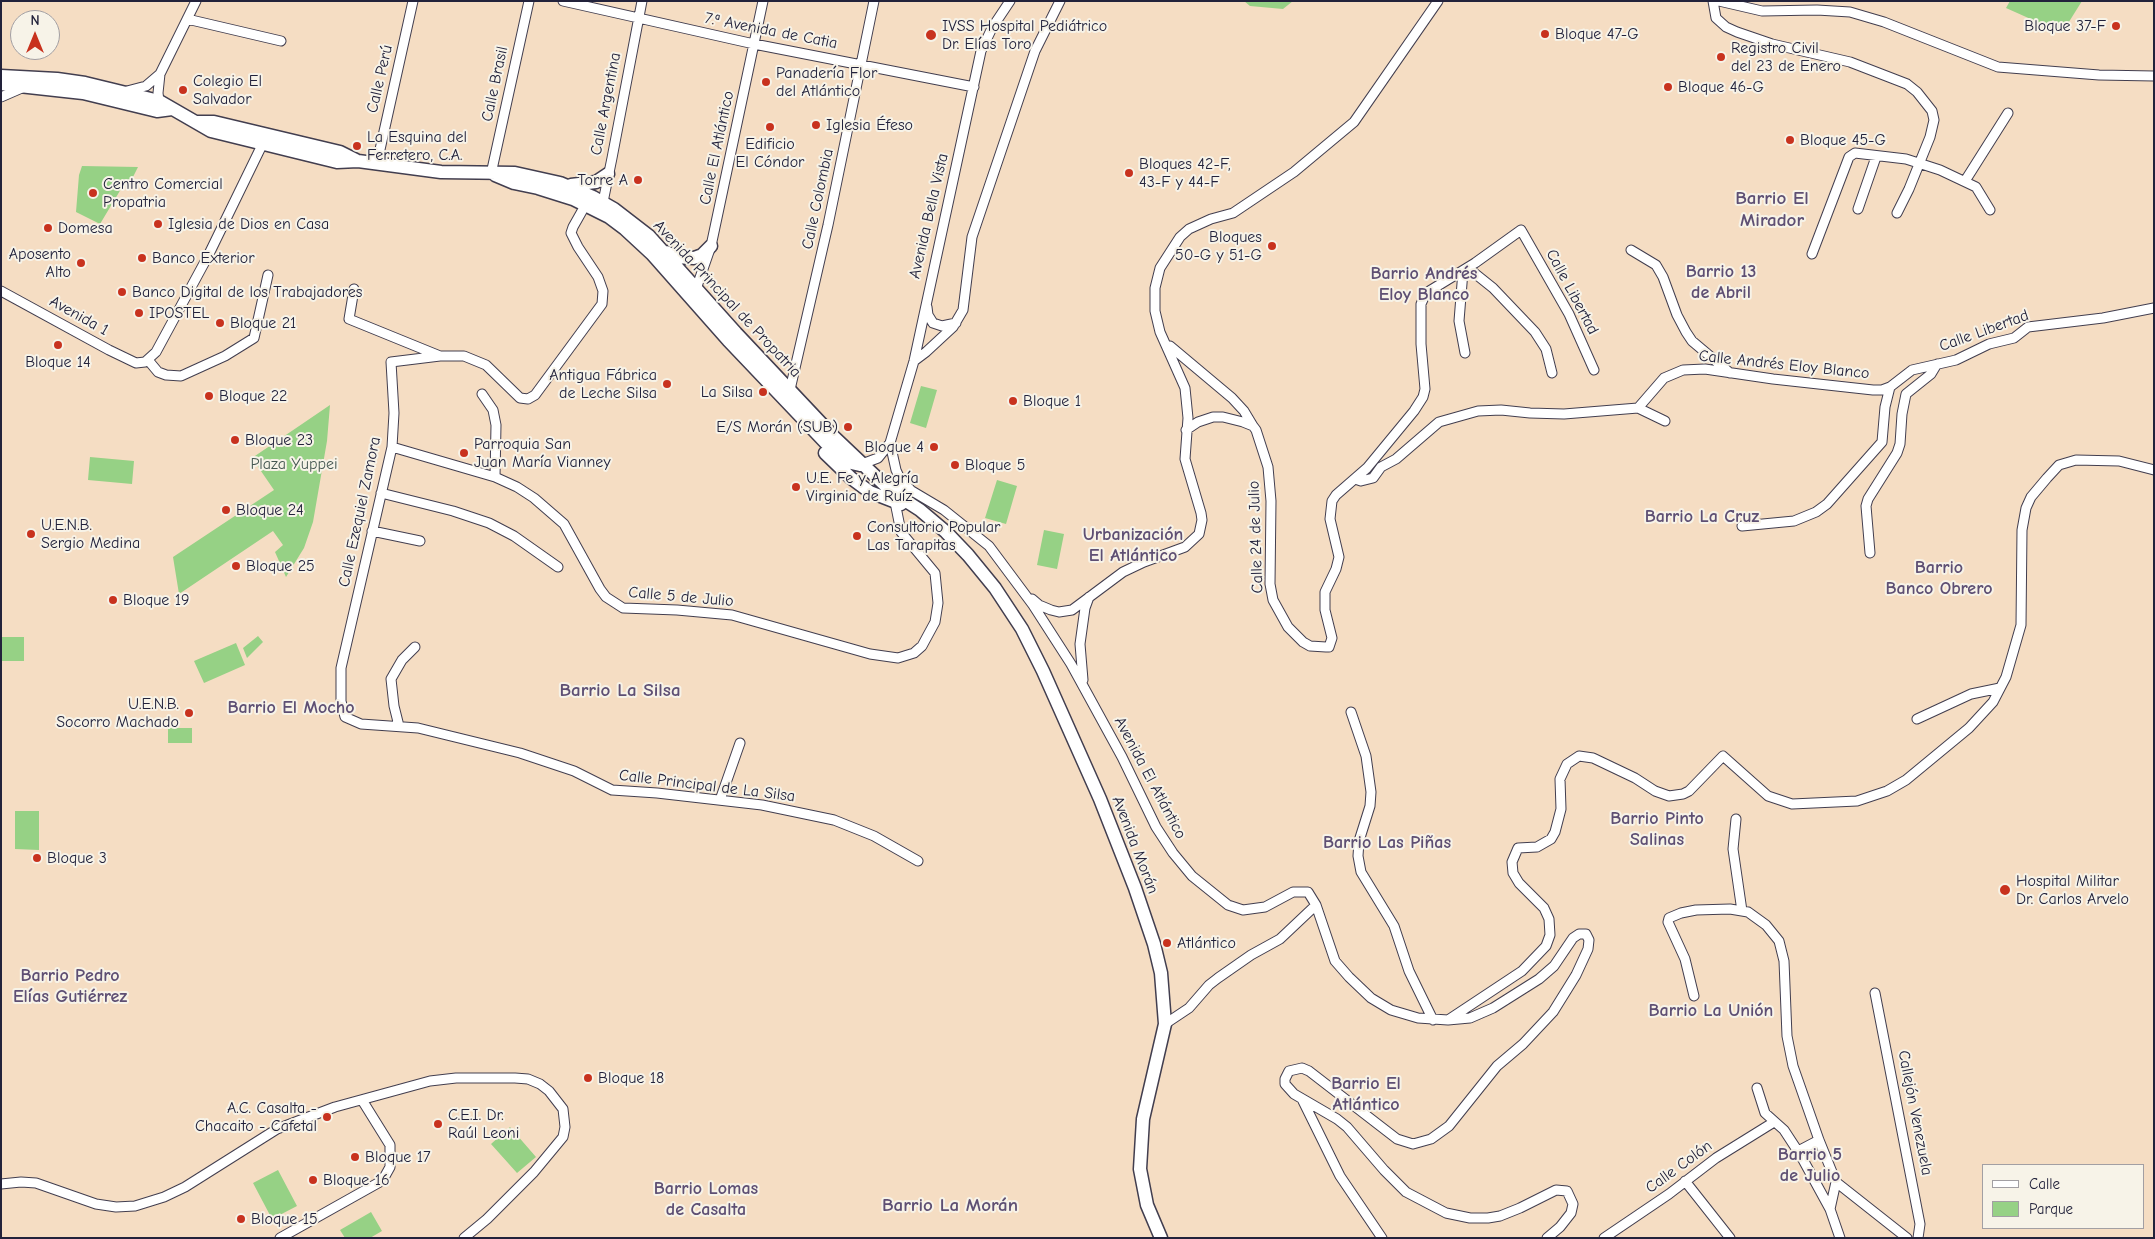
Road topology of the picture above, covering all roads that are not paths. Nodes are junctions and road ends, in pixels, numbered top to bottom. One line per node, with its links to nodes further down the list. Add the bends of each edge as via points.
1 (196, 1): 14 (street)
2 (413, 1): 34 (street, Calle Perú)
3 (529, 1): 35 (street, Calle Brasil)
4 (563, 1): 13 (street, 7.ª Avenida de Catia)
5 (642, 1): 13 (street, Calle Argentina)
6 (763, 1): 16 (street, Calle El Atlántico)
7 (874, 1): 17 (street, Calle Colombia)
8 (1010, 1): 23 (street, Avenida Bella Vista, via 981,51)
9 (1060, 1): 57 (street, via 1035,51 972,236 966,293)
10 (1438, 1): 58 (street, via 1354,122 1310,160 1233,213 1198,224 1180,237 1160,268 1155,288 1155,311)
11 (1713, 1): 33 (street, via 1716,18 1737,32 1772,44 1850,62 1913,88 1932,110 1934,120)
12 (1719, 1): 20 (street, via 1762,12 1850,12 1998,67)
13 (638, 18): 16 (street, 7.ª Avenida de Catia); 36 (street, Calle Argentina)
14 (187, 19): 15 (street); 18 (street)
15 (282, 41)
16 (754, 44): 17 (street, 7.ª Avenida de Catia); 46 (street, Calle El Atlántico)
17 (861, 64): 23 (street, 7.ª Avenida de Catia); 69 (street, Calle Colombia, via 828,225)
18 (160, 74): 24 (street, via 146,86); 26 (street)
19 (1, 76): 24 (main road, Avenida Principal de Propatria, via 57,79)
20 (2154, 76)
21 (1, 84): 22 (main road, Avenida Principal de Propatria)
22 (26, 87): 25 (street); 27 (main road, Avenida Principal de Propatria, via 83,93 157,111)
23 (974, 87): 55 (street, Avenida Bella Vista)
24 (121, 91): 26 (main road, Avenida Principal de Propatria)
25 (1, 97)
26 (160, 101): 27 (main road, Avenida Principal de Propatria)
27 (172, 109): 29 (main road, Avenida Principal de Propatria)
28 (2008, 113): 37 (street)
29 (196, 122): 30 (main road, Avenida Principal de Propatria, via 211,131); 32 (main road, Avenida Principal de Propatria, via 214,122 340,152)
30 (263, 144): 32 (main road, Avenida Principal de Propatria, via 338,162); 61 (street, via 208,256 156,352)
31 (1876, 157): 33 (street); 41 (street); 49 (street, via 1854,153 1849,157)
32 (358, 161): 34 (main road, Avenida Principal de Propatria)
33 (1918, 162): 37 (street); 43 (street)
34 (377, 163): 35 (main road, Avenida Principal de Propatria, via 441,172)
35 (491, 174): 38 (main road, Avenida Principal de Propatria, via 516,173); 39 (main road, Avenida Principal de Propatria)
36 (608, 174): 38 (main road, via 586,184); 40 (street, Calle Argentina)
37 (1965, 181): 42 (street, via 1976,187)
38 (560, 183): 40 (main road, Avenida Principal de Propatria)
39 (586, 204): 40 (main road, Avenida Principal de Propatria); 60 (street, via 571,233 598,277 603,291 602,304 535,395 528,399 520,398 486,365 474,359)
40 (600, 206): 45 (main road, Avenida Principal de Propatria, via 632,222)
41 (1858, 209)
42 (1990, 210)
43 (1897, 213)
44 (1521, 230): 50 (street, Calle 24 de Julio); 64 (street, Calle Libertad, via 1569,314)
45 (648, 242): 48 (main road, Avenida Principal de Propatria); 54 (main road, Avenida Principal de Propatria)
46 (711, 246): 48 (main road, via 694,258 677,257); 54 (street, Calle El Atlántico)
47 (1631, 250): 66 (street, via 1656,265 1692,341)
48 (663, 251): 54 (main road, Avenida Principal de Propatria)
49 (1812, 254)
50 (1465, 270): 59 (street, via 1459,321); 65 (street, via 1493,288 1535,332 1546,349); 82 (street, Calle 24 de Julio, via 1433,287 1423,298 1421,344 1425,388 1422,397)
51 (268, 275): 61 (street, via 254,338 225,356 181,376 158,372)
52 (354, 289): 60 (street, via 349,320)
53 (1, 291): 61 (street, Avenida 1, via 109,350 136,363)
54 (693, 293): 69 (main road, Avenida Principal de Propatria)
55 (926, 297): 57 (street, via 928,315 933,323 942,326); 62 (street, Avenida Bella Vista)
56 (2154, 308): 63 (street, Calle Libertad, via 2028,327 2014,338)
57 (957, 323): 62 (street)
58 (1165, 340): 73 (street, Calle 24 de Julio, via 1232,398); 74 (street, via 1185,388 1188,408)
59 (1465, 353)
60 (440, 356): 76 (street, Calle Ezequiel Zamora, via 391,362)
61 (146, 361)
62 (914, 361): 75 (street, Avenida Bella Vista)
63 (1937, 364): 67 (street, Calle Libertad, via 1912,370); 90 (street, via 1931,374 1906,394 1897,453 1868,499)
64 (1594, 370)
65 (1552, 373)
66 (1730, 373): 67 (street, Calle Andrés Eloy Blanco, via 1873,390); 70 (street, Calle Andrés Eloy Blanco, via 1705,369 1674,373 1655,387)
67 (1890, 387): 87 (street, via 1884,407 1882,442 1827,504 1794,521)
68 (482, 394): 80 (street, via 493,410 496,425)
69 (787, 396): 71 (main road, Avenida Principal de Propatria); 77 (main road, Avenida Principal de Propatria)
70 (1638, 408): 72 (street); 82 (street, via 1564,414 1490,410 1467,413 1439,422 1396,459 1381,467 1373,478)
71 (799, 415): 77 (main road, via 839,456 855,465); 78 (main road, Avenida Morán, via 804,430)
72 (1665, 421)
73 (1253, 426): 74 (street, via 1232,418 1213,417); 82 (street, Calle 24 de Julio, via 1268,467 1273,600 1288,627 1310,646 1326,647 1332,642 1324,601 1339,557 1330,510 1336,495)
74 (1186, 430): 93 (street, via 1185,460 1202,520 1199,534 1185,547 1130,567)
75 (890, 443): 77 (street, Avenida Bella Vista, via 878,458); 83 (street, Avenida Bella Vista, via 901,481)
76 (392, 447): 80 (street, Calle 5 de Julio); 84 (street, Calle Ezequiel Zamora)
77 (862, 464): 81 (main road, Avenida Morán)
78 (837, 466): 81 (main road, via 852,474); 85 (main road, Avenida Morán, via 870,492)
79 (2154, 470): 96 (street, via 2119,461 2076,460 2059,465 2031,497 2022,530 2021,625)
80 (495, 477): 85 (street, Calle 5 de Julio, via 534,498 564,524 600,589 623,608 732,615 870,654 898,658 914,653 929,637 938,603 935,573 901,532)
81 (879, 479): 83 (street, Avenida El Atlántico); 86 (main road, Avenida Morán, via 892,492)
82 (1355, 479)
83 (912, 491): 92 (street, Avenida El Atlántico, via 976,534)
84 (381, 494): 88 (street, Calle Ezequiel Zamora); 91 (street, via 489,523)
85 (895, 502): 86 (main road, Avenida Morán)
86 (920, 510): 111 (main road, Avenida Morán, via 962,549 994,588 1022,629 1043,671 1136,888 1158,959)
87 (1742, 526)
88 (372, 531): 89 (street); 98 (street, Calle Ezequiel Zamora, via 342,668 341,701)
89 (420, 541)
90 (1870, 553)
91 (558, 567)
92 (1016, 582): 93 (street, via 1038,604 1059,612 1077,607); 95 (street, Avenida El Atlántico)
93 (1090, 596): 95 (street, via 1080,644)
94 (415, 647): 100 (street, via 392,675)
95 (1084, 685): 105 (street, Avenida El Atlántico, via 1156,827 1192,876 1228,905 1243,910 1265,907 1301,891 1308,892)
96 (2000, 688): 99 (street, via 1971,694); 110 (street, via 1993,702 1969,728 1906,780 1887,791 1857,801 1792,804 1774,799 1723,756 1694,786 1676,796 1655,791 1593,758 1574,759 1561,772 1561,809 1551,839 1537,847 1518,848 1512,862 1513,873 1519,883 1544,908 1549,919 1550,935 1546,946 1517,975)
97 (1351, 712): 109 (street, via 1366,756 1371,792 1359,841 1361,872 1394,926 1408,971)
98 (345, 717): 100 (street, Calle Principal de La Silsa, via 361,724)
99 (1917, 718)
100 (399, 726): 102 (street, Calle Principal de La Silsa, via 520,752 574,771 612,790)
101 (740, 743): 102 (street)
102 (720, 800): 104 (street, Calle Principal de La Silsa, via 834,820 874,836)
103 (1736, 819): 106 (street, via 1734,849)
104 (918, 861)
105 (1316, 905): 109 (street, via 1335,961 1359,987 1391,1010); 111 (street, via 1280,939 1218,978 1189,1008)
106 (1742, 911): 108 (street, via 1706,909 1672,916 1668,922 1685,959); 116 (street, via 1759,919 1779,941 1784,961 1787,1036 1793,1066)
107 (1875, 993): 131 (street, Callejón Venezuela, via 1920,1224)
108 (1694, 996)
109 (1433, 1020): 110 (street)
110 (1448, 1020): 114 (street, via 1470,1018 1512,997 1548,973 1573,938 1583,933 1588,937 1588,949 1576,975 1553,1012 1497,1066 1441,1133 1422,1142 1405,1143 1302,1068 1289,1071 1285,1084)
111 (1165, 1024): 124 (main road, Avenida Morán, via 1140,1139 1141,1181 1151,1218)
112 (1757, 1088): 115 (street, via 1762,1107)
113 (362, 1100): 120 (street, via 277,1129 185,1187 135,1206 96,1204 36,1183); 122 (street, via 390,1145 392,1157 388,1171 378,1183); 123 (street, via 430,1080 515,1078 540,1084 563,1108 565,1127 555,1148 487,1219)
114 (1303, 1102): 125 (street, via 1340,1176); 126 (street, via 1347,1127 1406,1192 1446,1213 1470,1218 1500,1216 1556,1190 1567,1191 1573,1204 1571,1213)
115 (1774, 1122): 117 (street); 118 (street, Calle Colón)
116 (1819, 1140): 117 (street); 119 (street)
117 (1798, 1150): 121 (street)
118 (1685, 1181): 127 (street, Calle Colón); 128 (street)
119 (1836, 1182): 121 (street); 130 (street)
120 (1, 1184)
121 (1830, 1209): 129 (street)
122 (280, 1238)
123 (464, 1238)
124 (1161, 1238)
125 (1382, 1238)
126 (1547, 1238)
127 (1604, 1238)
128 (1730, 1238)
129 (1840, 1238)
130 (1907, 1238)
131 (1918, 1238)

